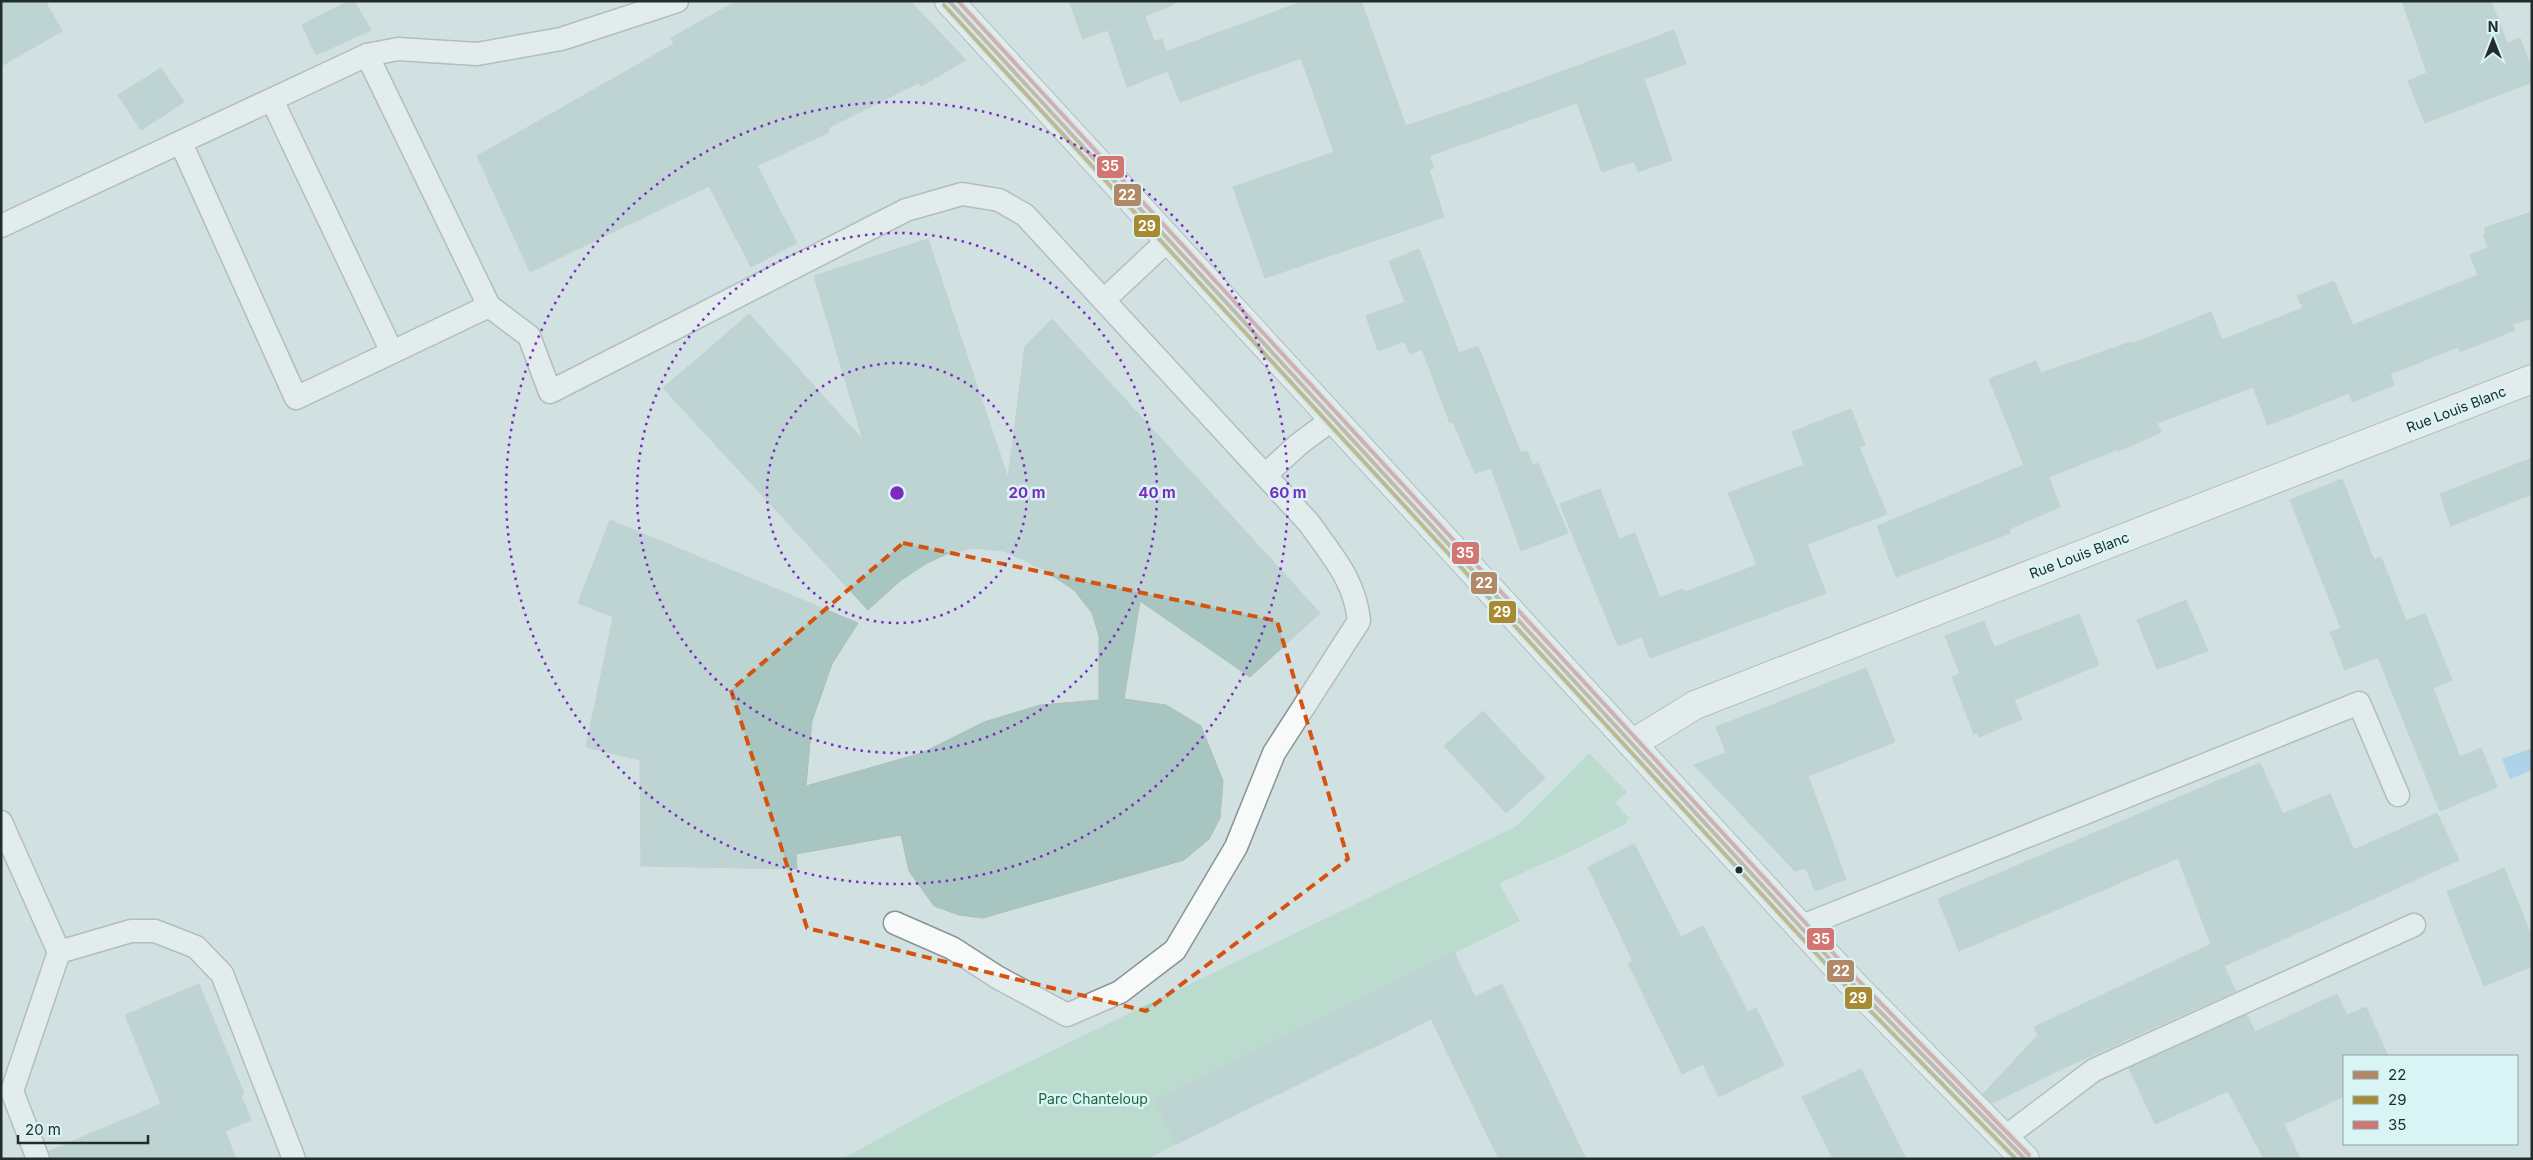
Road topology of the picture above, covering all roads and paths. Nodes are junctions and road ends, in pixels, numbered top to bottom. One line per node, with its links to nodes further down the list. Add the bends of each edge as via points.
1 (678, 1): 3 (lane, via 552,41 477,54 398,49)
2 (949, 1): 7 (street)
3 (367, 55): 4 (lane); 9 (lane)
4 (272, 100): 5 (lane); 10 (lane)
5 (181, 143): 6 (lane); 10 (lane, via 296,398)
6 (1, 226)
7 (1168, 240): 8 (lane); 12 (street)
8 (1104, 300): 9 (lane, via 1025,214 999,200 962,194 906,210 550,392 529,336); 13 (lane)
9 (489, 306): 10 (lane)
10 (392, 352)
11 (2532, 379): 14 (street, Rue Louis Blanc, via 1695,705)
12 (1334, 418): 13 (lane); 14 (street)
13 (1265, 475): 17 (lane, via 1309,523 1345,574 1357,600 1359,622 1274,752 1236,847 1175,950 1120,992 1067,1015 952,948)
14 (1632, 744): 19 (street)
15 (2398, 795): 19 (lane, via 2359,703)
16 (1, 822): 20 (lane)
17 (895, 924)
18 (2414, 925): 21 (lane, via 2094,1070)
19 (1800, 927): 21 (street)
20 (59, 952): 23 (lane, via 12,1091); 24 (lane, via 131,931 155,931 196,947 222,974)
21 (2004, 1138): 22 (street)
22 (2024, 1158)
23 (38, 1159)
24 (294, 1159)

